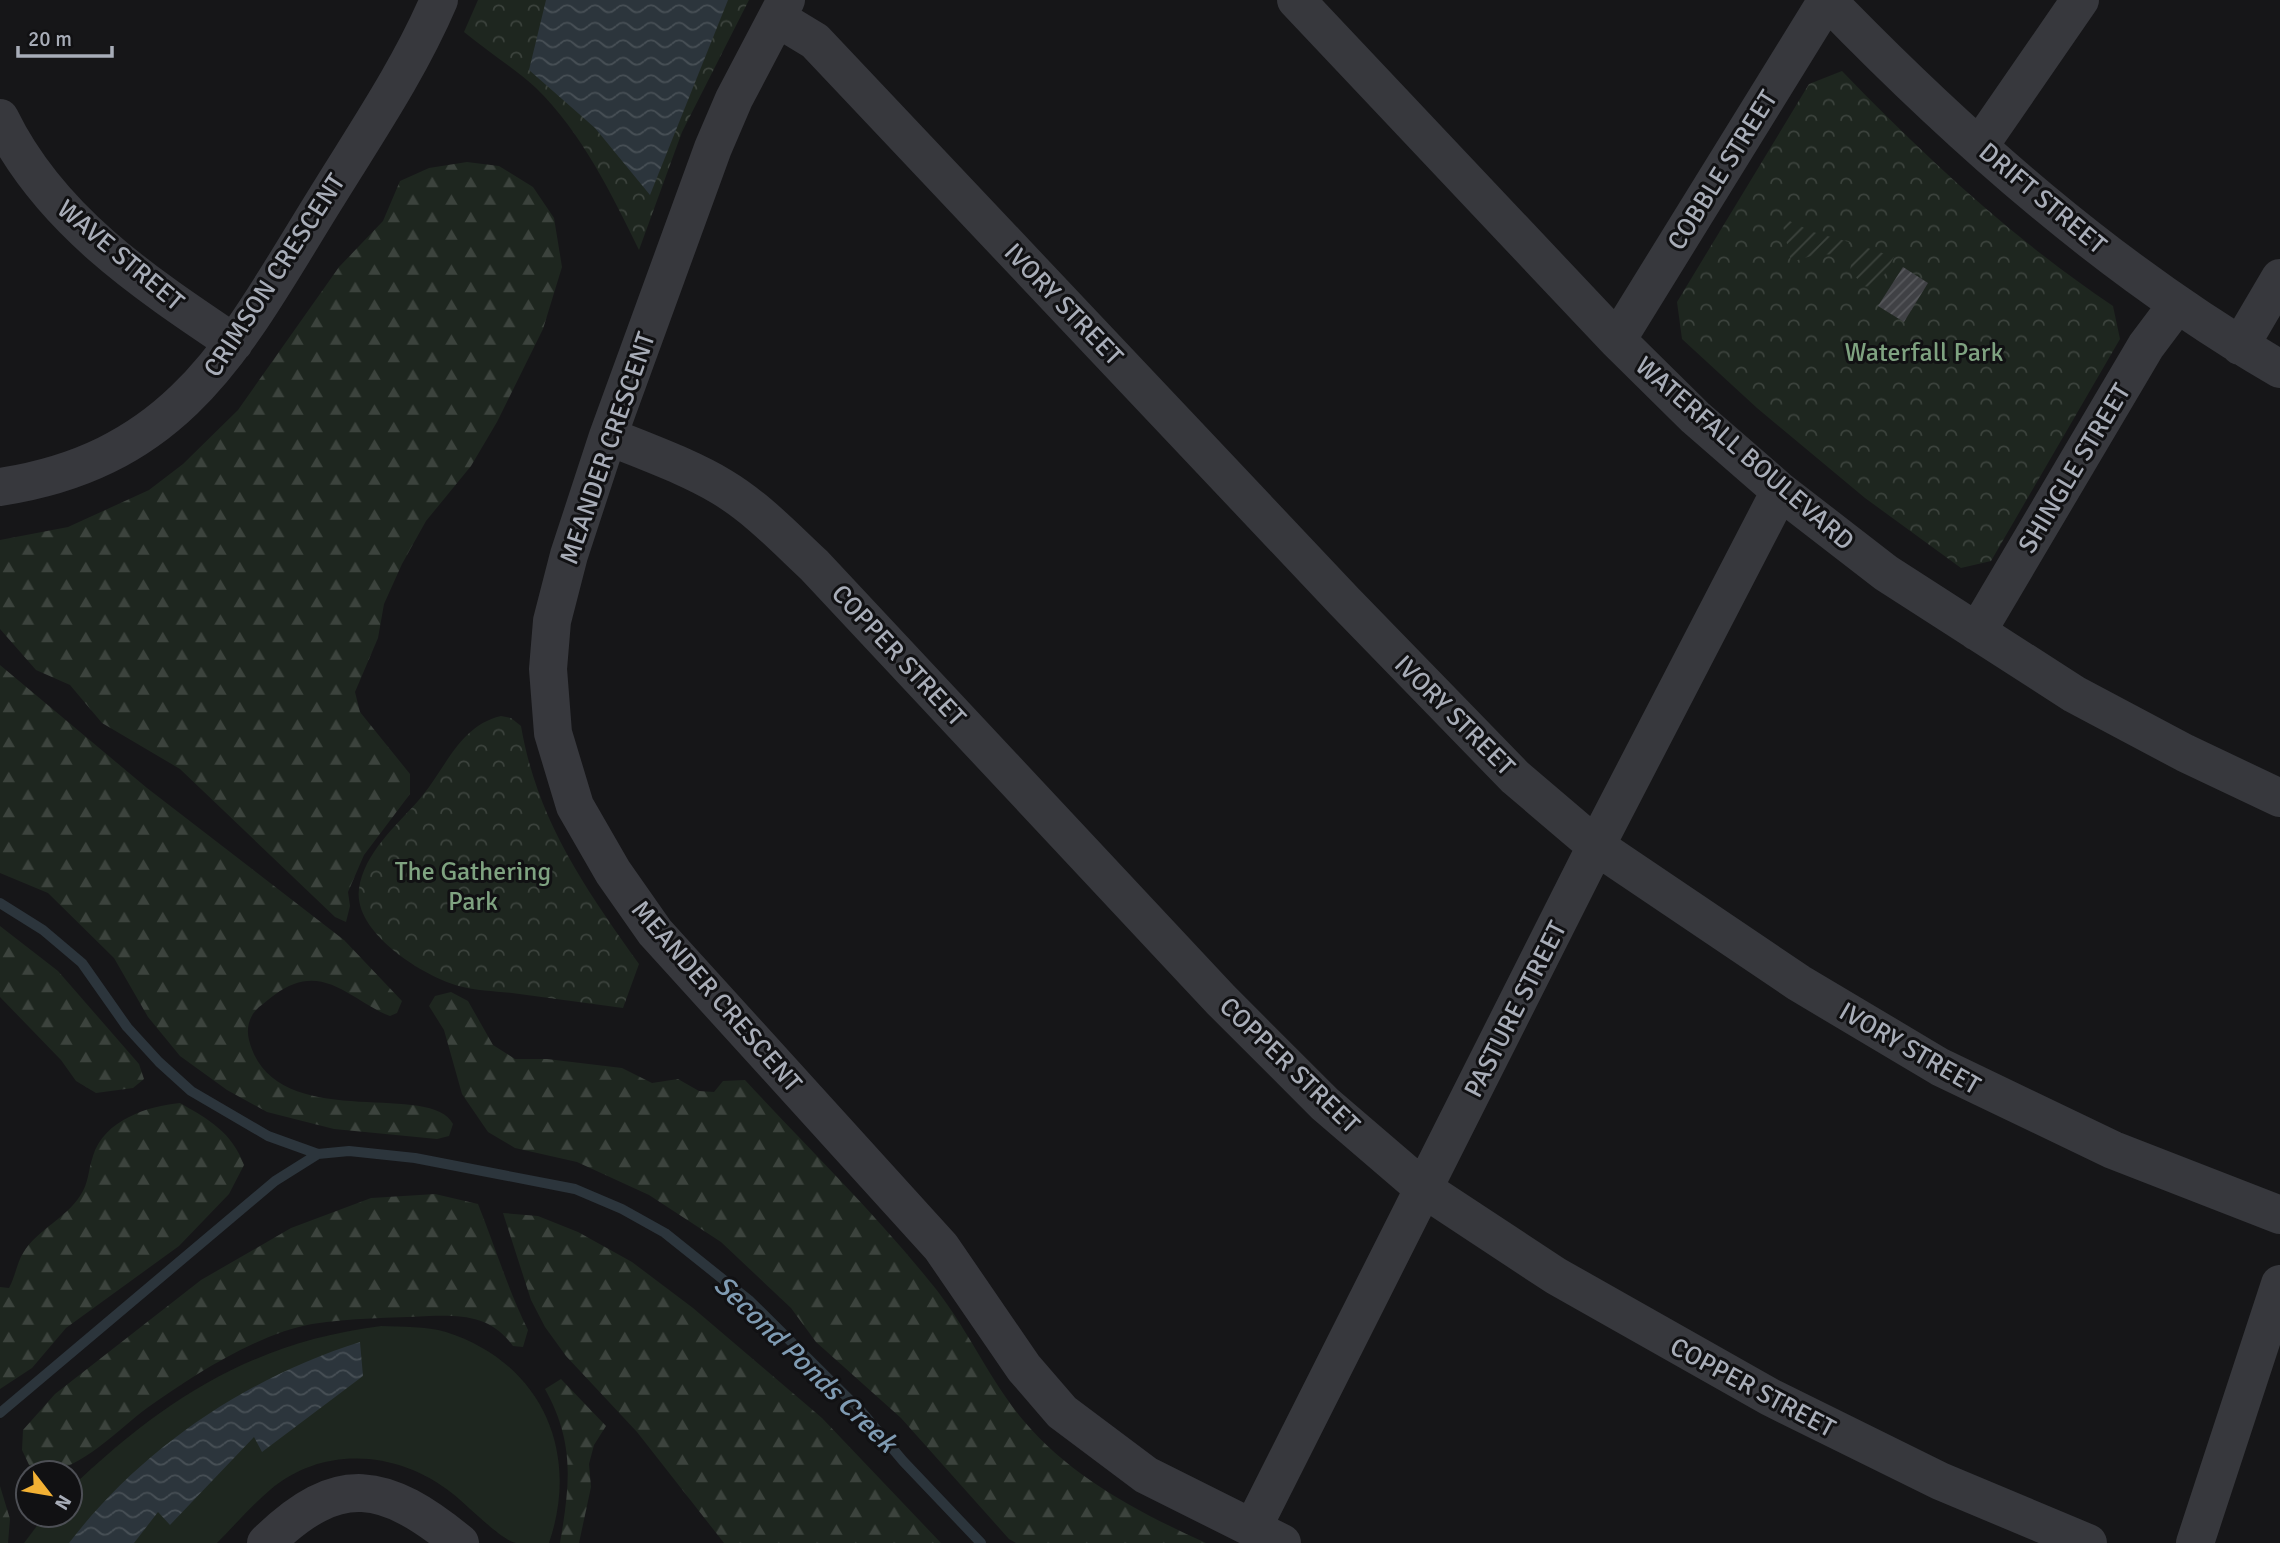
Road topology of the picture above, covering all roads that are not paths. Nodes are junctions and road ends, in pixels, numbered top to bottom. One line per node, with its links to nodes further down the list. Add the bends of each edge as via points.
1 (439, 0): 11 (street, CRIMSON CRESCENT, via 399,79)
2 (1296, 0): 10 (street, WATERFALL BOULEVARD)
3 (1827, 0): 7 (street, DRIFT STREET, via 1900,75); 10 (street, COBBLE STREET)
4 (2080, 0): 7 (street)
5 (782, 9): 14 (street, MEANDER CRESCENT, via 713,148); 19 (street, IVORY STREET, via 1344,601 1515,776)
6 (0, 118): 11 (street, WAVE STREET, via 38,181 72,220)
7 (1980, 145): 9 (street, DRIFT STREET)
8 (2280, 278): 12 (street)
9 (2176, 306): 12 (street, DRIFT STREET); 17 (street, SHINGLE STREET, via 2146,346)
10 (1617, 340): 16 (street, WATERFALL BOULEVARD)
11 (234, 343): 15 (street, CRIMSON CRESCENT, via 197,390 119,450 53,477)
12 (2241, 346): 13 (street, DRIFT STREET)
13 (2280, 369)
14 (608, 436): 20 (street, COPPER STREET, via 723,488 774,528 814,565 1221,1000 1325,1104); 23 (street, MEANDER CRESCENT, via 552,621 548,669 554,733 575,806 613,872 655,932 941,1247 1024,1368 1062,1412 1146,1475)
15 (0, 487)
16 (1780, 491): 17 (street, WATERFALL BOULEVARD, via 1886,573); 19 (street, PASTURE STREET)
17 (1977, 632): 18 (street, WATERFALL BOULEVARD, via 2074,694)
18 (2280, 798)
19 (1596, 846): 20 (street, PASTURE STREET); 21 (street, IVORY STREET, via 1799,984 1940,1067 2113,1150)
20 (1424, 1189): 23 (street, PASTURE STREET); 26 (street, COPPER STREET, via 1556,1276 1770,1397 1940,1481)
21 (2280, 1215)
22 (2280, 1284): 27 (street)
23 (1267, 1536)
24 (266, 1543): 25 (street, via 287,1522 346,1493 393,1498 415,1508)
25 (460, 1543)
26 (2088, 1543)
27 (2196, 1543)

